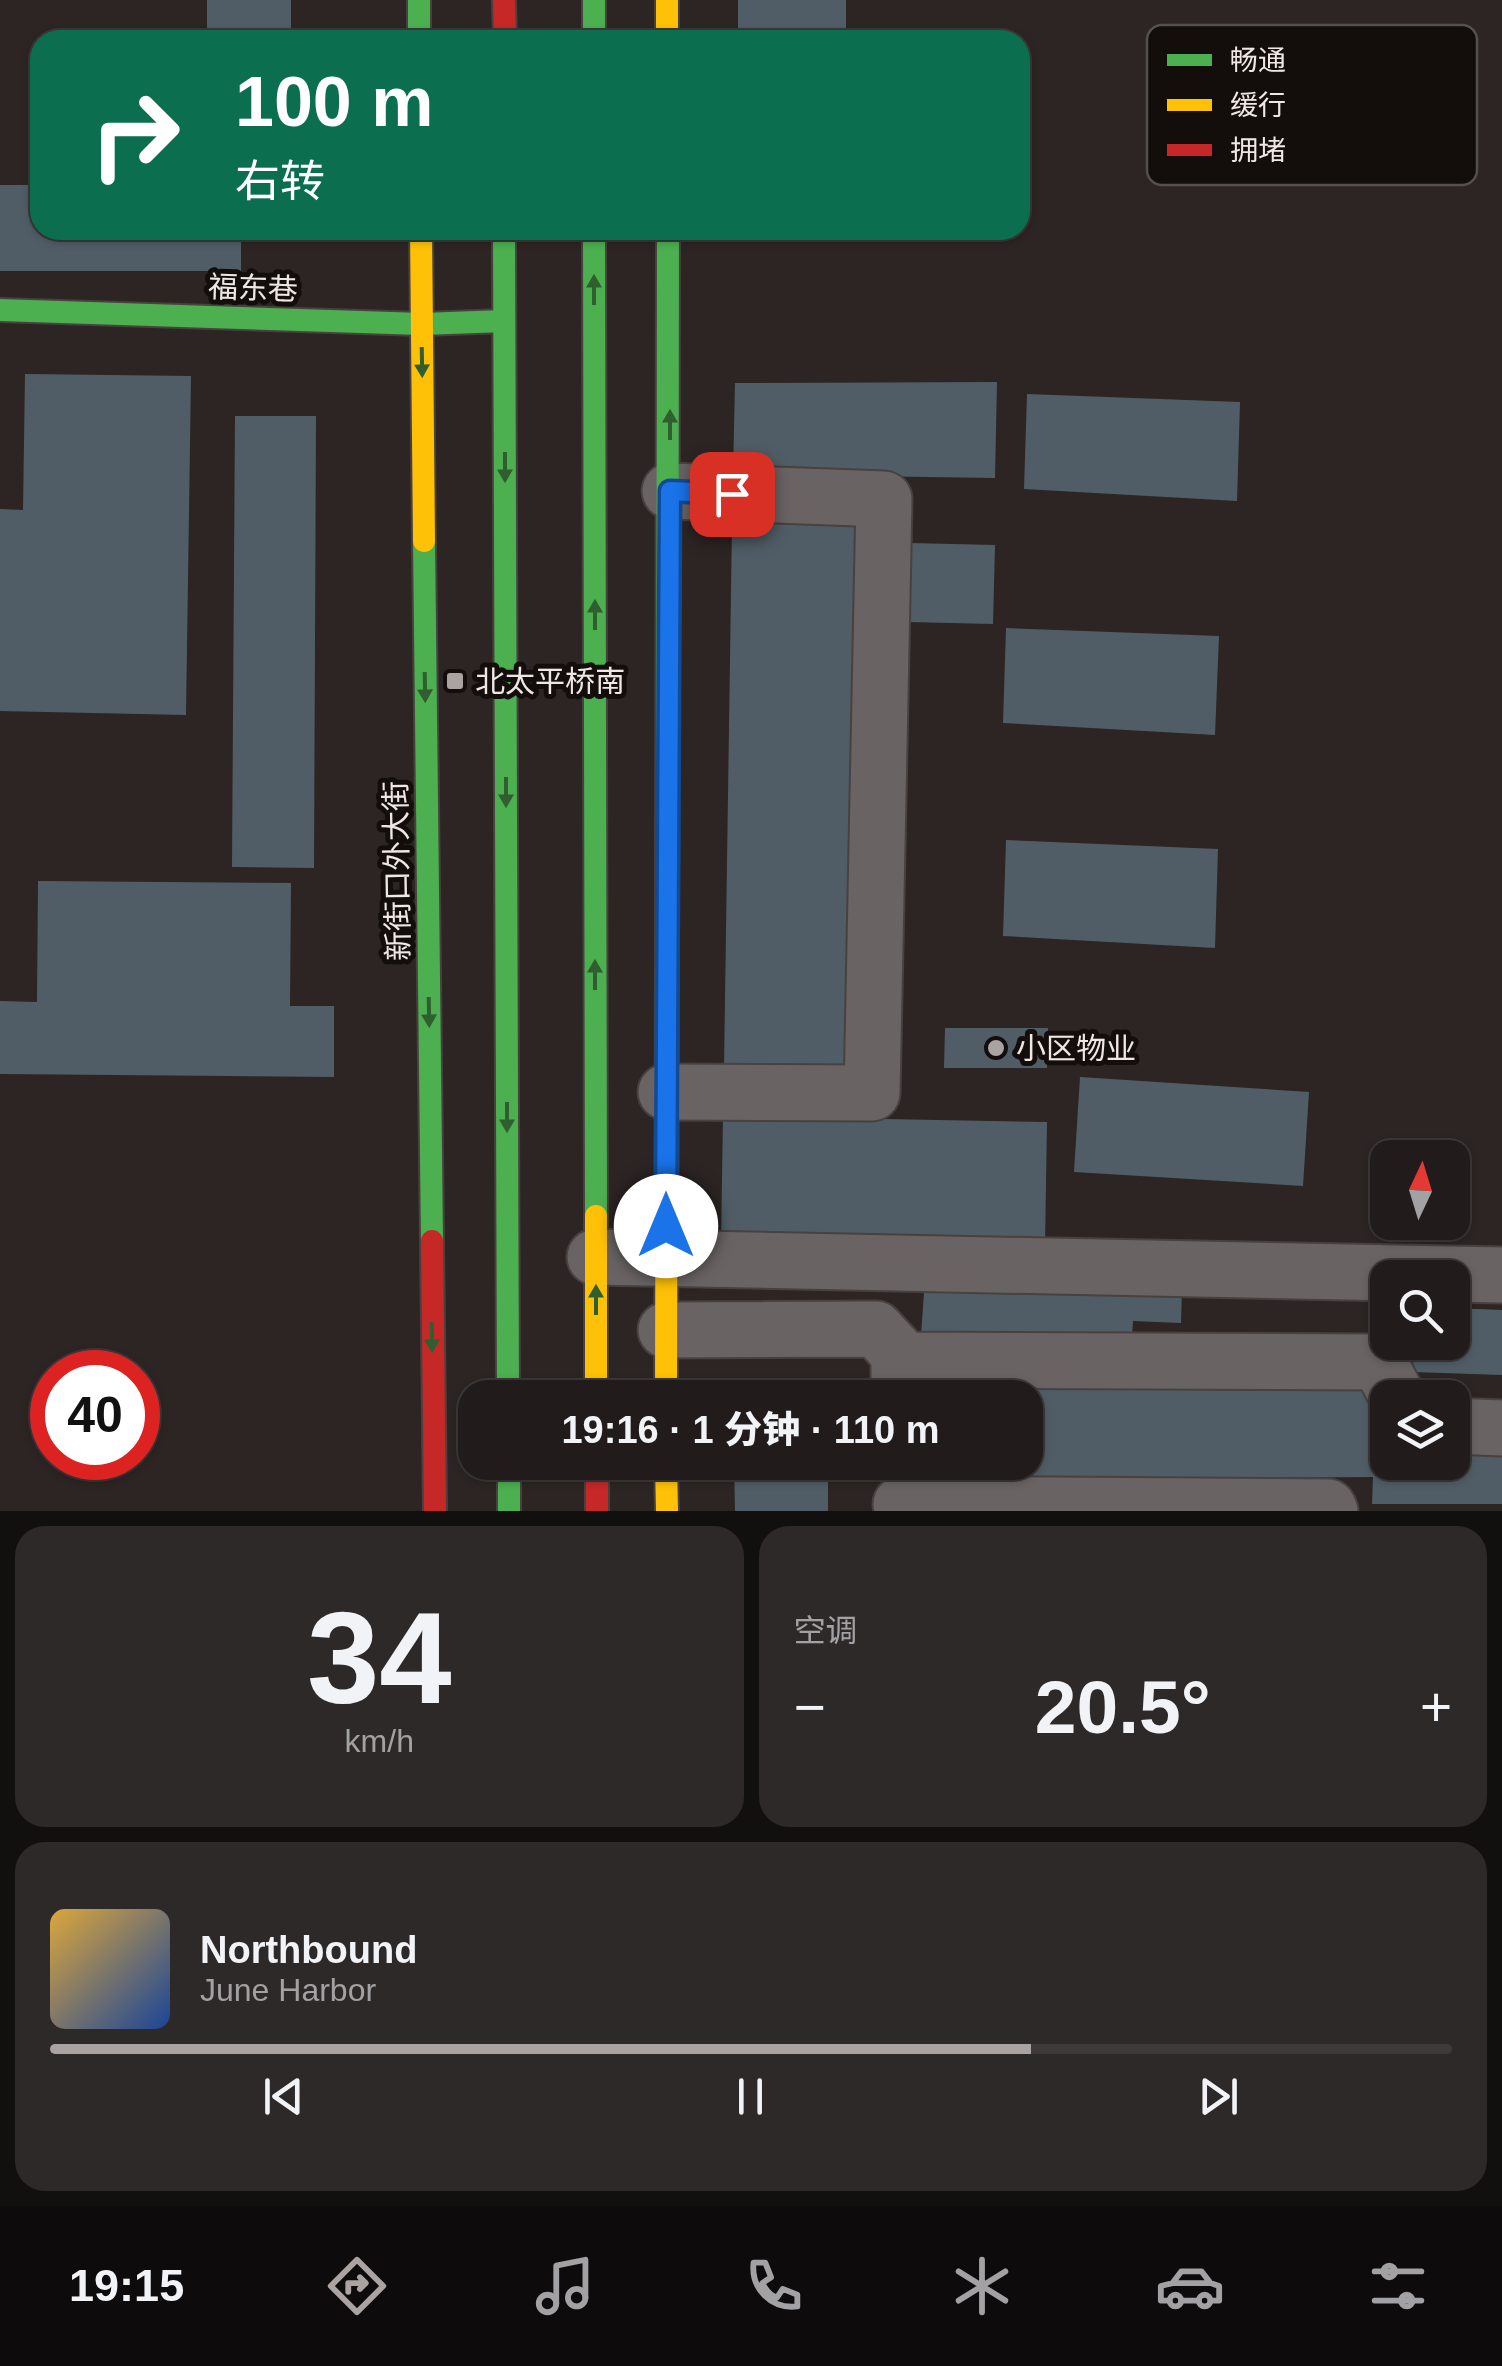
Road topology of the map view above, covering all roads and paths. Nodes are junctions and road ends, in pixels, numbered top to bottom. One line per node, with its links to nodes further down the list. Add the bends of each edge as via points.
1 (418, 0): 5 (street)
2 (504, 0): 6 (street)
3 (594, 0): 7 (street)
4 (667, 0): 8 (street)
5 (419, 30)
6 (504, 30)
7 (594, 30)
8 (667, 30)
9 (421, 240): 15 (street, 新街口外大街)
10 (504, 240): 14 (street)
11 (594, 240): 18 (street, one-way to 11)
12 (668, 240): 16 (street, one-way to 12)
13 (0, 310): 15 (street, 福东巷)
14 (504, 322): 15 (street, 福东巷); 23 (street, one-way to 23)
15 (422, 324): 33 (street, 新街口外大街, one-way to 33)
16 (670, 491): 17 (street); 17 (street, via 884,499 872,1093)
17 (666, 1092): 19 (street)
18 (595, 1257): 19 (street); 24 (street, one-way to 18)
19 (666, 1260): 20 (street); 21 (street)
20 (1502, 1275)
21 (666, 1330): 22 (street, via 876,1329 899,1354); 25 (street)
22 (899, 1379): 26 (street, via 1379,1362)
23 (508, 1380)
24 (596, 1380)
25 (666, 1380)
26 (1388, 1380)
27 (1470, 1427): 28 (street)
28 (1502, 1428)
29 (508, 1480): 34 (street)
30 (596, 1480): 35 (street)
31 (666, 1480): 36 (street)
32 (901, 1493): 37 (street)
33 (436, 1511)
34 (509, 1511)
35 (597, 1511)
36 (666, 1511)
37 (1330, 1511)

